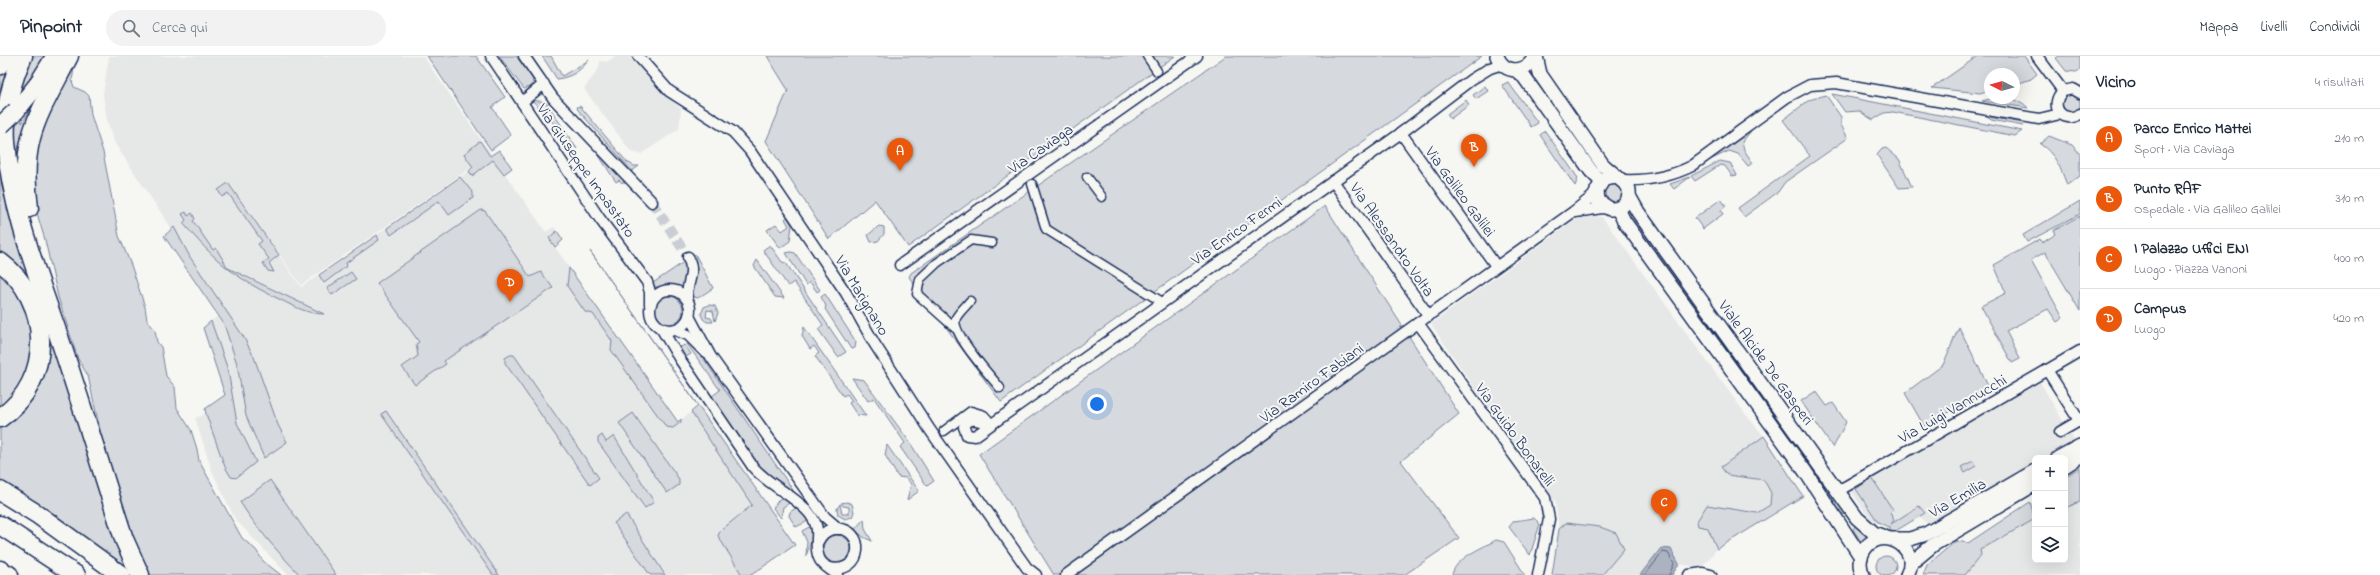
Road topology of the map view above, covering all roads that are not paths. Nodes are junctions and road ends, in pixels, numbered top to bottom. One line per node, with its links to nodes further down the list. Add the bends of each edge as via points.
1 (7, 56): 13 (highway)
2 (23, 56): 53 (highway, via 9,102 6,125 8,156 20,214)
3 (55, 56): 23 (highway, bridge, via 37,85)
4 (69, 56): 53 (highway, via 36,119 25,171 30,216)
5 (491, 56): 19 (street, Via Giuseppe Impastato)
6 (524, 56): 16 (street, Via Giuseppe Impastato)
7 (638, 56): 83 (street, Via Marignano, via 670,91 733,132 750,151 846,293 885,361 930,430 1027,568)
8 (1147, 56): 15 (street)
9 (1197, 56): 38 (street, Via Caviaga)
10 (1535, 56): 14 (street, via 1528,66); 22 (street, Viale Alcide De Gasperi, via 1540,74)
11 (2037, 56): 17 (street)
12 (1500, 60): 14 (street, via 1508,69); 25 (street, Via Enrico Fermi)
13 (0, 66)
14 (1516, 70): 24 (street, Viale Alcide De Gasperi, via 1524,77)
15 (1157, 71)
16 (544, 84): 19 (street); 32 (street, Via Giuseppe Impastato, via 553,98)
17 (2062, 91): 18 (street); 20 (street, via 2055,104)
18 (2079, 92)
19 (522, 102): 43 (street, Via Giuseppe Impastato, via 600,219 646,282 650,292)
20 (2060, 114): 21 (street); 29 (street, via 2039,119 1823,82 1810,85 1787,97 1685,170)
21 (2078, 119)
22 (1572, 120): 24 (street); 29 (street, Viale Alcide De Gasperi, via 1603,165)
23 (0, 126)
24 (1561, 128): 30 (street, Viale Alcide De Gasperi)
25 (1401, 133): 27 (street, Via Enrico Fermi); 39 (street, Via Galileo Galilei)
26 (1087, 177): 31 (street)
27 (1333, 181): 42 (street, Via Enrico Fermi); 45 (street, Via Alessandro Volta)
28 (1032, 184): 42 (street, via 1046,229)
29 (1626, 184): 30 (street, via 1608,177); 33 (street, via 1626,204); 69 (street, Viale Alcide De Gasperi, via 1638,212)
30 (1599, 186): 33 (street, Viale Alcide De Gasperi, via 1598,200); 34 (street, Via Ramiro Fabiani, via 1592,197)
31 (1102, 197)
32 (652, 202)
33 (1614, 209): 34 (street, Via Ramiro Fabiani); 75 (street, Viale Alcide De Gasperi, via 1819,492)
34 (1574, 212): 39 (street, Via Ramiro Fabiani)
35 (992, 243): 48 (street, via 971,240 937,263 920,279 917,294)
36 (688, 257): 40 (street, via 692,271)
37 (0, 262): 55 (highway, via 22,282 34,305 40,324 41,345 36,372 30,385)
38 (900, 265)
39 (1496, 266): 45 (street, Via Ramiro Fabiani)
40 (687, 299): 43 (street, via 675,290 664,290 655,295); 44 (street, via 690,307)
41 (970, 301): 48 (street, via 956,318)
42 (1162, 302): 57 (street, Via Enrico Fermi)
43 (650, 304): 47 (street, via 652,320)
44 (689, 316): 49 (street, via 685,323); 51 (street)
45 (1429, 316): 46 (street, Via Ramiro Fabiani)
46 (1418, 323): 84 (street, Via Ramiro Fabiani); 85 (street, Via Guido Bonarelli, via 1545,498 1550,519)
47 (661, 328): 49 (street); 70 (street, via 753,467)
48 (955, 328): 54 (street)
49 (675, 330): 51 (street, via 688,335)
50 (2080, 351): 52 (street, Via Luigi Vannucchi)
51 (711, 357): 65 (street)
52 (2047, 370): 56 (street); 69 (street, Via Luigi Vannucchi)
53 (72, 377): 82 (highway, via 124,539)
54 (1000, 388)
55 (0, 418)
56 (2080, 421): 59 (street)
57 (990, 423): 58 (street, via 984,415 971,411)
58 (944, 431)
59 (2060, 432)
60 (2080, 446): 61 (street)
61 (2064, 455)
62 (2080, 455): 63 (street); 64 (street)
63 (2068, 461)
64 (2068, 464)
65 (792, 472): 70 (street); 72 (street, via 825,517)
66 (2032, 482): 73 (street, Via Emilia, via 1926,534 1910,538)
67 (2032, 483): 77 (street, Via Emilia, via 1933,545)
68 (0, 491): 81 (highway)
69 (1838, 491): 73 (street, Viale Alcide De Gasperi, via 1857,518 1876,534)
70 (811, 515): 74 (street, via 818,527)
71 (0, 525): 80 (highway)
72 (839, 528): 74 (street, via 828,531); 78 (street, via 855,539 857,556 846,568)
73 (1889, 538): 75 (street, via 1870,544); 77 (street, Viale Alcide De Gasperi, via 1904,546 1908,552)
74 (817, 543): 78 (street, via 819,559)
75 (1860, 568)
76 (0, 570): 79 (highway)
77 (1909, 570)
78 (833, 572)
79 (9, 575)
80 (76, 575)
81 (121, 575)
82 (140, 575)
83 (1036, 575)
84 (1066, 575)
85 (1538, 575)
86 (1688, 575): 87 (street)
87 (1711, 575)

